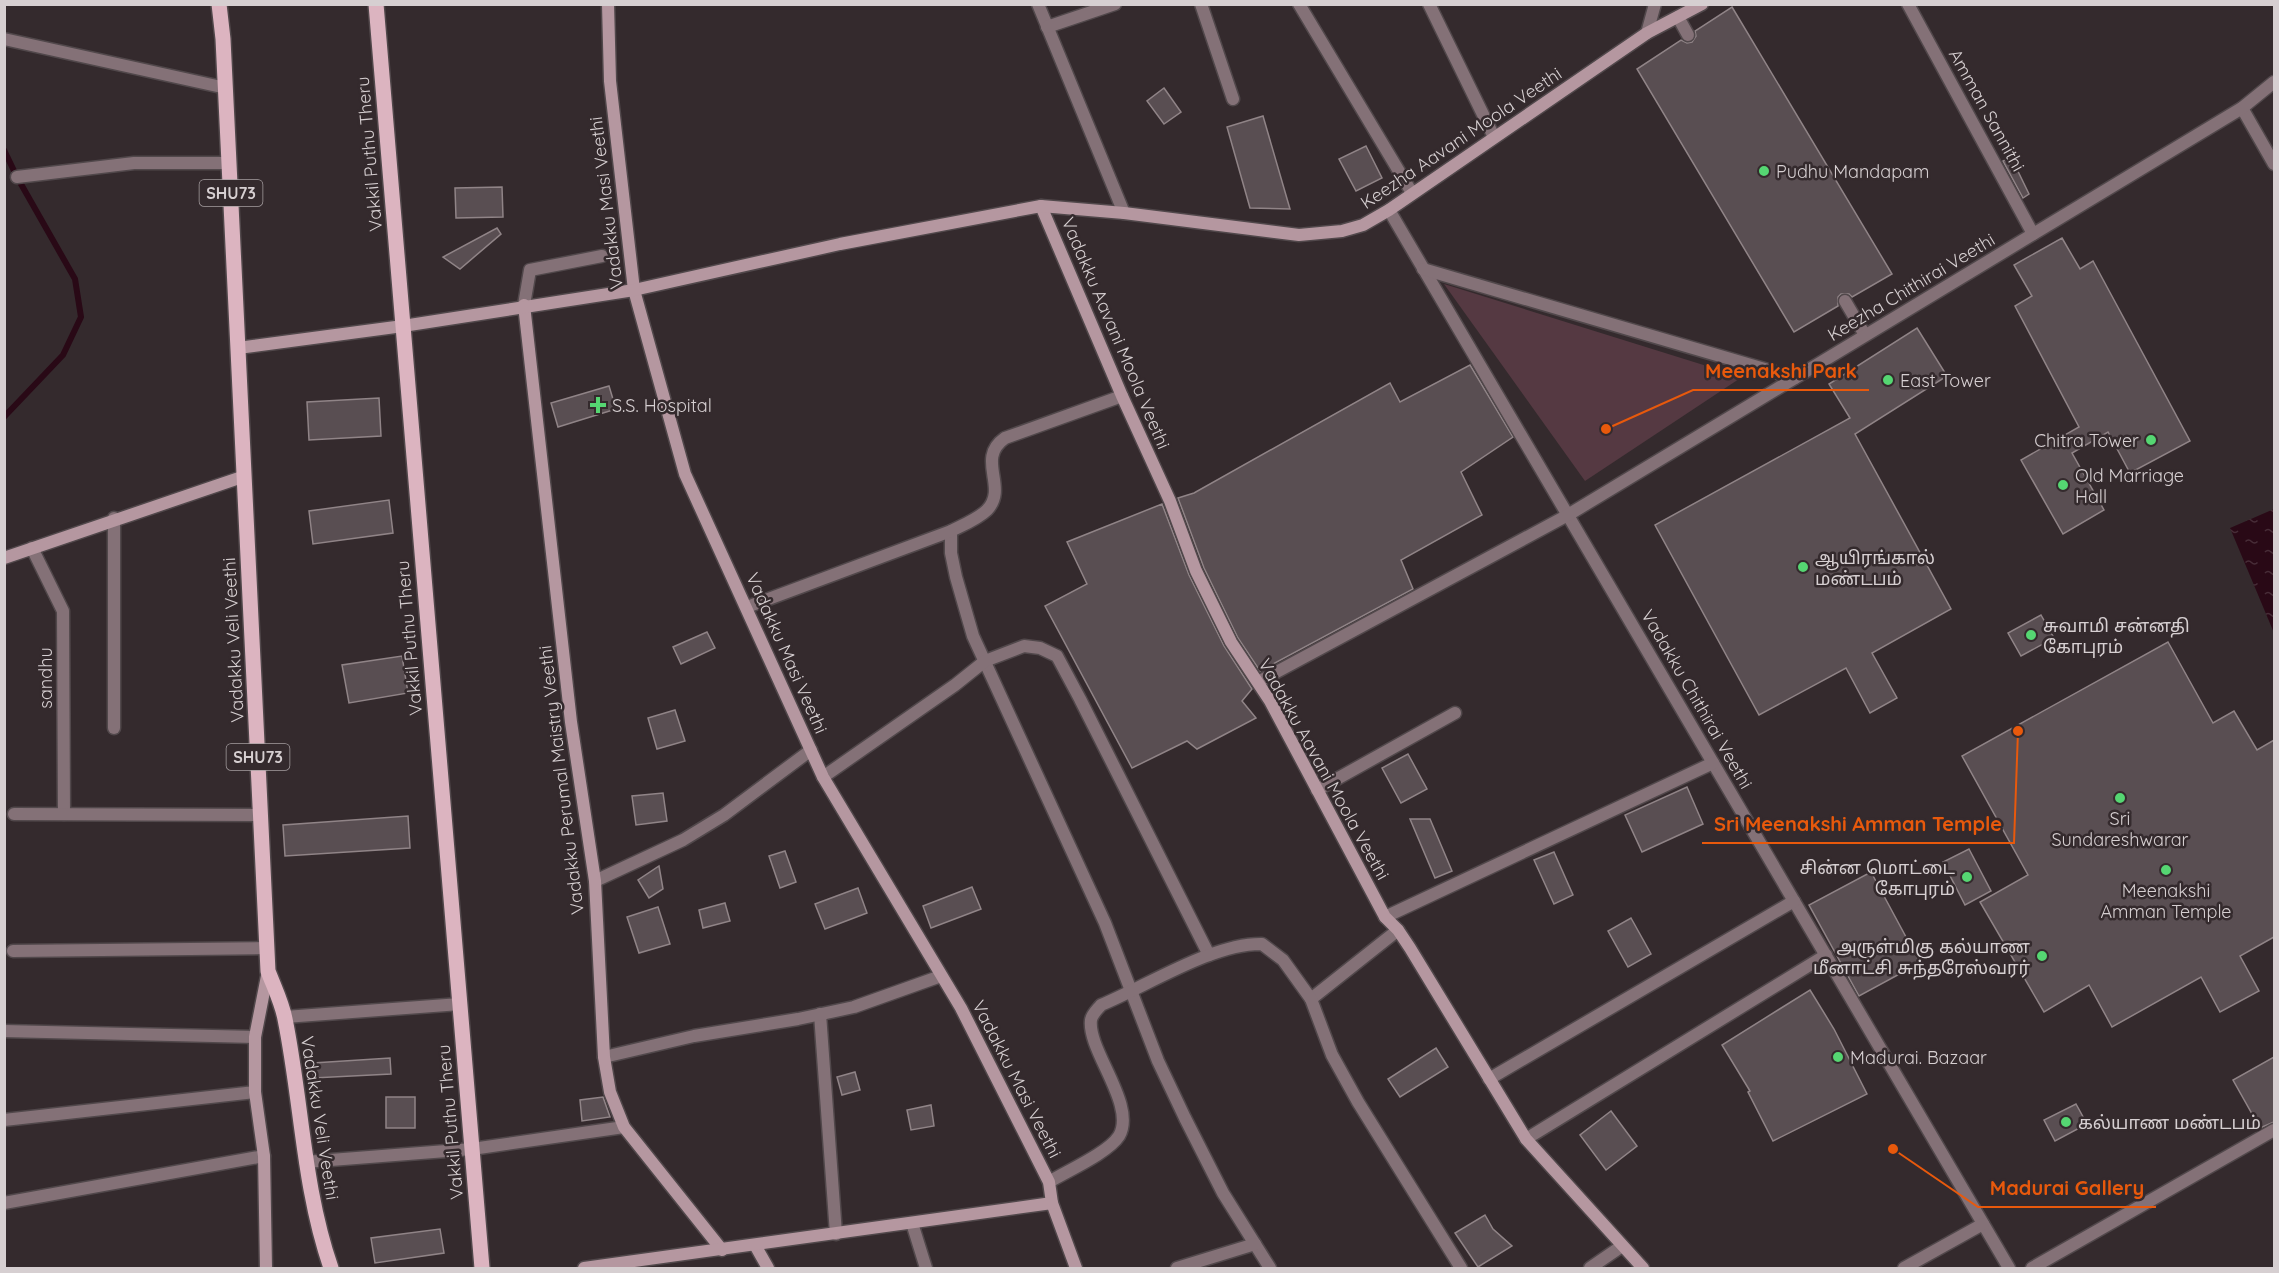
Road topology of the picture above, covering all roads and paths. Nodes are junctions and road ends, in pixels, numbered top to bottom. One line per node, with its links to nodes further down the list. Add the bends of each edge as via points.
1 (219, 4): 18 (main road, Vadakku Veli Veethi / SHU73)
2 (376, 4): 35 (main road, Vakkil Puthu Theru)
3 (608, 4): 32 (main road, Vadakku Masi Veethi, via 610,81)
4 (1038, 4): 13 (street)
5 (1115, 4): 13 (street)
6 (1201, 4): 19 (street)
7 (1299, 4): 25 (street)
8 (1429, 4): 21 (street)
9 (1655, 4): 14 (street)
10 (1702, 4): 12 (main road, Keezha Aavani Moola Veethi)
11 (1908, 4): 29 (street, Amman Sannithi)
12 (1678, 17): 14 (main road, Keezha Aavani Moola Veethi); 15 (street)
13 (1047, 27): 28 (street)
14 (1647, 33): 21 (main road, Keezha Aavani Moola Veethi)
15 (1688, 35)
16 (4, 39): 18 (street)
17 (2274, 82): 20 (street, Keezha Chithirai Veethi)
18 (226, 88): 22 (main road, Vadakku Veli Veethi / SHU73)
19 (1233, 99)
20 (2242, 108): 23 (street); 29 (street, Keezha Chithirai Veethi)
21 (1494, 137): 25 (main road, Keezha Aavani Moola Veethi)
22 (229, 163): 24 (street, via 134,163); 37 (main road, Vadakku Veli Veethi / SHU73)
23 (2274, 164)
24 (17, 177)
25 (1412, 193): 27 (main road, Keezha Aavani Moola Veethi)
26 (1041, 206): 28 (main road, Keezha Aavani Moola Veethi); 32 (main road, Keezha Aavani Moola Veethi, via 840,244); 39 (main road, Vadakku Aavani Moola Veethi)
27 (1389, 210): 28 (main road, Keezha Aavani Moola Veethi, via 1353,228 1299,235); 31 (street, Vadakku Chithirai Veethi)
28 (1124, 213)
29 (2033, 234): 36 (street, Keezha Chithirai Veethi)
30 (602, 256): 34 (street, via 530,270)
31 (1423, 269): 38 (street); 41 (street, Vadakku Chithirai Veethi)
32 (634, 290): 34 (main road, Keezha Aavani Moola Veethi); 46 (main road, Vadakku Masi Veethi, via 686,474)
33 (1845, 302): 36 (street)
34 (524, 305): 35 (main road, Keezha Aavani Moola Veethi); 58 (main road, Vadakku Perumal Maistry Veethi, via 571,722)
35 (403, 326): 37 (main road, Keezha Aavani Moola Veethi); 70 (main road, Vakkil Puthu Theru)
36 (1865, 335): 38 (street, Keezha Chithirai Veethi)
37 (238, 348): 40 (main road, Vadakku Veli Veethi / SHU73)
38 (1795, 378): 41 (street, Keezha Chithirai Veethi)
39 (1122, 396): 43 (street, via 997,444 992,462 994,501 980,516); 48 (main road, Vadakku Aavani Moola Veethi, via 1170,501 1196,571 1231,642)
40 (244, 476): 42 (main road); 57 (main road, Vadakku Veli Veethi / SHU73)
41 (1568, 515): 48 (street, Keezha Chithirai Veethi); 52 (street, Vadakku Chithirai Veethi)
42 (114, 518): 44 (main road); 50 (street)
43 (951, 531): 46 (street); 47 (street, via 956,577 973,636)
44 (32, 548): 45 (main road); 56 (street, sandhu, via 63,611)
45 (4, 558)
46 (747, 607): 51 (main road, Vadakku Masi Veethi)
47 (985, 661): 53 (street); 64 (street, via 1024,646 1041,648 1056,656); 68 (street, via 1105,922)
48 (1258, 682): 54 (main road, Vadakku Aavani Moola Veethi)
49 (1455, 713): 54 (street)
50 (114, 728)
51 (811, 750): 53 (main road, Vadakku Masi Veethi); 58 (street, via 724,815 683,840)
52 (1713, 763): 59 (street, Vadakku Chithirai Veethi); 60 (street)
53 (823, 777): 67 (main road, Vadakku Masi Veethi)
54 (1317, 790): 60 (main road, Vadakku Aavani Moola Veethi)
55 (14, 814): 56 (street)
56 (64, 814): 57 (street)
57 (261, 815): 62 (main road, Vadakku Veli Veethi / SHU73)
58 (595, 881): 75 (main road, Vadakku Perumal Maistry Veethi)
59 (1794, 901): 65 (street, Vadakku Chithirai Veethi); 76 (street)
60 (1385, 917): 61 (main road, Vadakku Aavani Moola Veethi)
61 (1398, 930): 69 (street); 76 (main road, Vadakku Aavani Moola Veethi)
62 (267, 948): 63 (street); 66 (main road, Vadakku Veli Veethi / SHU73)
63 (13, 951)
64 (1209, 955): 68 (street); 69 (street, via 1262,944 1283,960)
65 (1826, 955): 81 (street); 89 (street, Vadakku Chithirai Veethi)
66 (268, 971): 72 (main road, Vadakku Veli Veethi / SHU73); 74 (main road)
67 (941, 976): 71 (street, via 854,1007); 85 (main road, Vadakku Masi Veethi, via 962,1008)
68 (1133, 992): 85 (street, via 1101,1005 1091,1019 1119,1101 1119,1136 1107,1148); 91 (street, via 1158,1061 1185,1118 1223,1193)
69 (1311, 999): 105 (street, via 1332,1055 1358,1102)
70 (460, 1004): 72 (street); 82 (main road, Vakkil Puthu Theru)
71 (820, 1014): 75 (street, via 694,1036); 90 (street)
72 (285, 1017): 84 (main road, Vadakku Veli Veethi / SHU73)
73 (4, 1031): 74 (street)
74 (255, 1037): 77 (main road)
75 (604, 1057): 79 (main road, Vadakku Perumal Maistry Veethi, via 610,1092)
76 (1489, 1079): 81 (main road, Vadakku Aavani Moola Veethi)
77 (255, 1092): 78 (street); 83 (main road)
78 (4, 1120)
79 (624, 1127): 82 (street); 94 (main road, Vadakku Perumal Maistry Veethi)
80 (2274, 1130): 110 (street)
81 (1526, 1140): 93 (main road, Vadakku Aavani Moola Veethi)
82 (472, 1149): 84 (street); 98 (main road, Vakkil Puthu Theru)
83 (264, 1156): 86 (street); 96 (main road)
84 (305, 1162): 97 (main road, Vadakku Veli Veethi / SHU73, via 318,1230)
85 (1049, 1182): 87 (main road, Vadakku Masi Veethi)
86 (4, 1203)
87 (1052, 1203): 88 (main road); 102 (main road, Vadakku Masi Veethi)
88 (912, 1223): 90 (main road); 101 (street)
89 (1983, 1224): 108 (street); 109 (street, Vadakku Chithirai Veethi)
90 (836, 1234): 92 (main road)
91 (1255, 1244): 103 (street); 104 (street)
92 (755, 1245): 94 (main road); 100 (main road)
93 (1622, 1246): 106 (street); 107 (main road, Vadakku Aavani Moola Veethi)
94 (723, 1250): 95 (main road)
95 (614, 1267): 99 (main road)
96 (266, 1269)
97 (331, 1269)
98 (482, 1269)
99 (584, 1269)
100 (768, 1269)
101 (926, 1269)
102 (1076, 1269)
103 (1176, 1269)
104 (1270, 1269)
105 (1461, 1269)
106 (1590, 1269)
107 (1643, 1269)
108 (1904, 1269)
109 (2010, 1269)
110 (2032, 1269)

